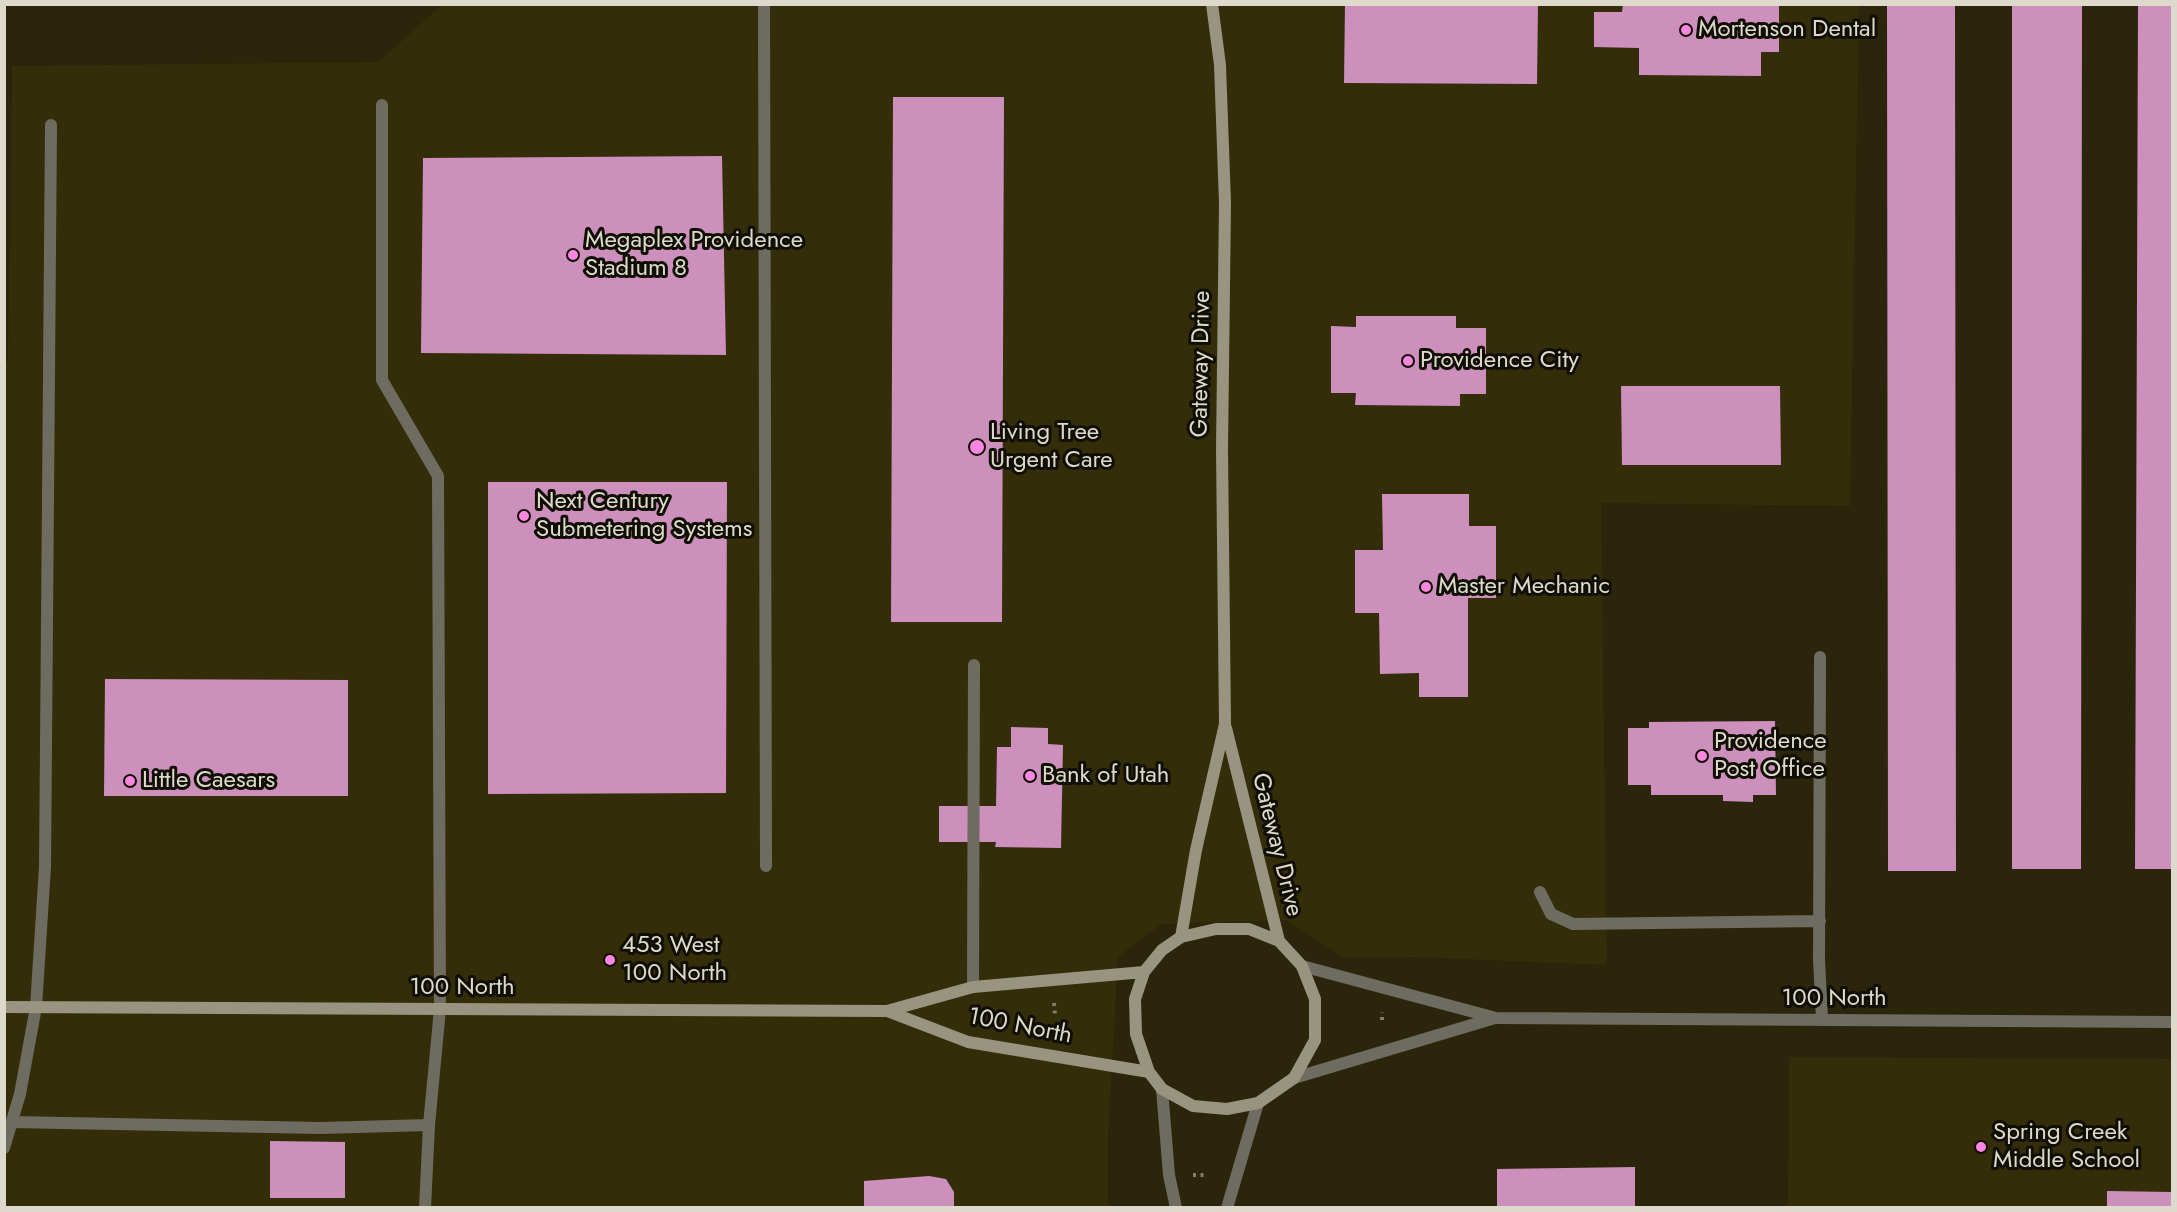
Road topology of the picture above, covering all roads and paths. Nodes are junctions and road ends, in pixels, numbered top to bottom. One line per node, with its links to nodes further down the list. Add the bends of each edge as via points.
1 (764, 4): 8 (street)
2 (1212, 4): 7 (main road, Gateway Drive, via 1220,65 1225,203)
3 (382, 105): 19 (street, via 382,380 438,477)
4 (51, 124): 18 (street, via 45,867)
5 (1820, 657): 10 (street)
6 (974, 665): 15 (street)
7 (1225, 724): 11 (main road, Gateway Drive); 12 (main road, Gateway Drive)
8 (766, 866)
9 (1540, 892): 10 (street, via 1551,914 1573,924)
10 (1820, 921): 23 (street)
11 (1181, 937): 12 (main road, via 1216,929 1249,930); 14 (main road, via 1162,950)
12 (1278, 941): 13 (main road)
13 (1302, 966): 22 (street, 100 North); 26 (main road, via 1315,999 1315,1040)
14 (1144, 972): 15 (main road, 100 North); 25 (main road, via 1135,999 1136,1034)
15 (973, 987): 20 (main road, 100 North)
16 (1054, 1004): 21 (path)
17 (4, 1007): 18 (main road, 100 North)
18 (36, 1007): 19 (main road, 100 North); 29 (street)
19 (440, 1009): 20 (main road, 100 North); 30 (street)
20 (887, 1011): 25 (main road, 100 North, via 968,1042)
21 (1055, 1016)
22 (1496, 1018): 23 (street, 100 North); 26 (street, 100 North)
23 (1822, 1019): 24 (street, 100 North)
24 (2172, 1022)
25 (1149, 1072): 27 (main road)
26 (1294, 1078): 28 (main road)
27 (1162, 1089): 28 (main road, via 1193,1106 1227,1109); 33 (street, via 1169,1175)
28 (1258, 1103): 34 (street)
29 (12, 1122): 30 (street, via 320,1128); 31 (street)
30 (429, 1125): 32 (street)
31 (4, 1148)
32 (425, 1208)
33 (1176, 1208)
34 (1227, 1208)

